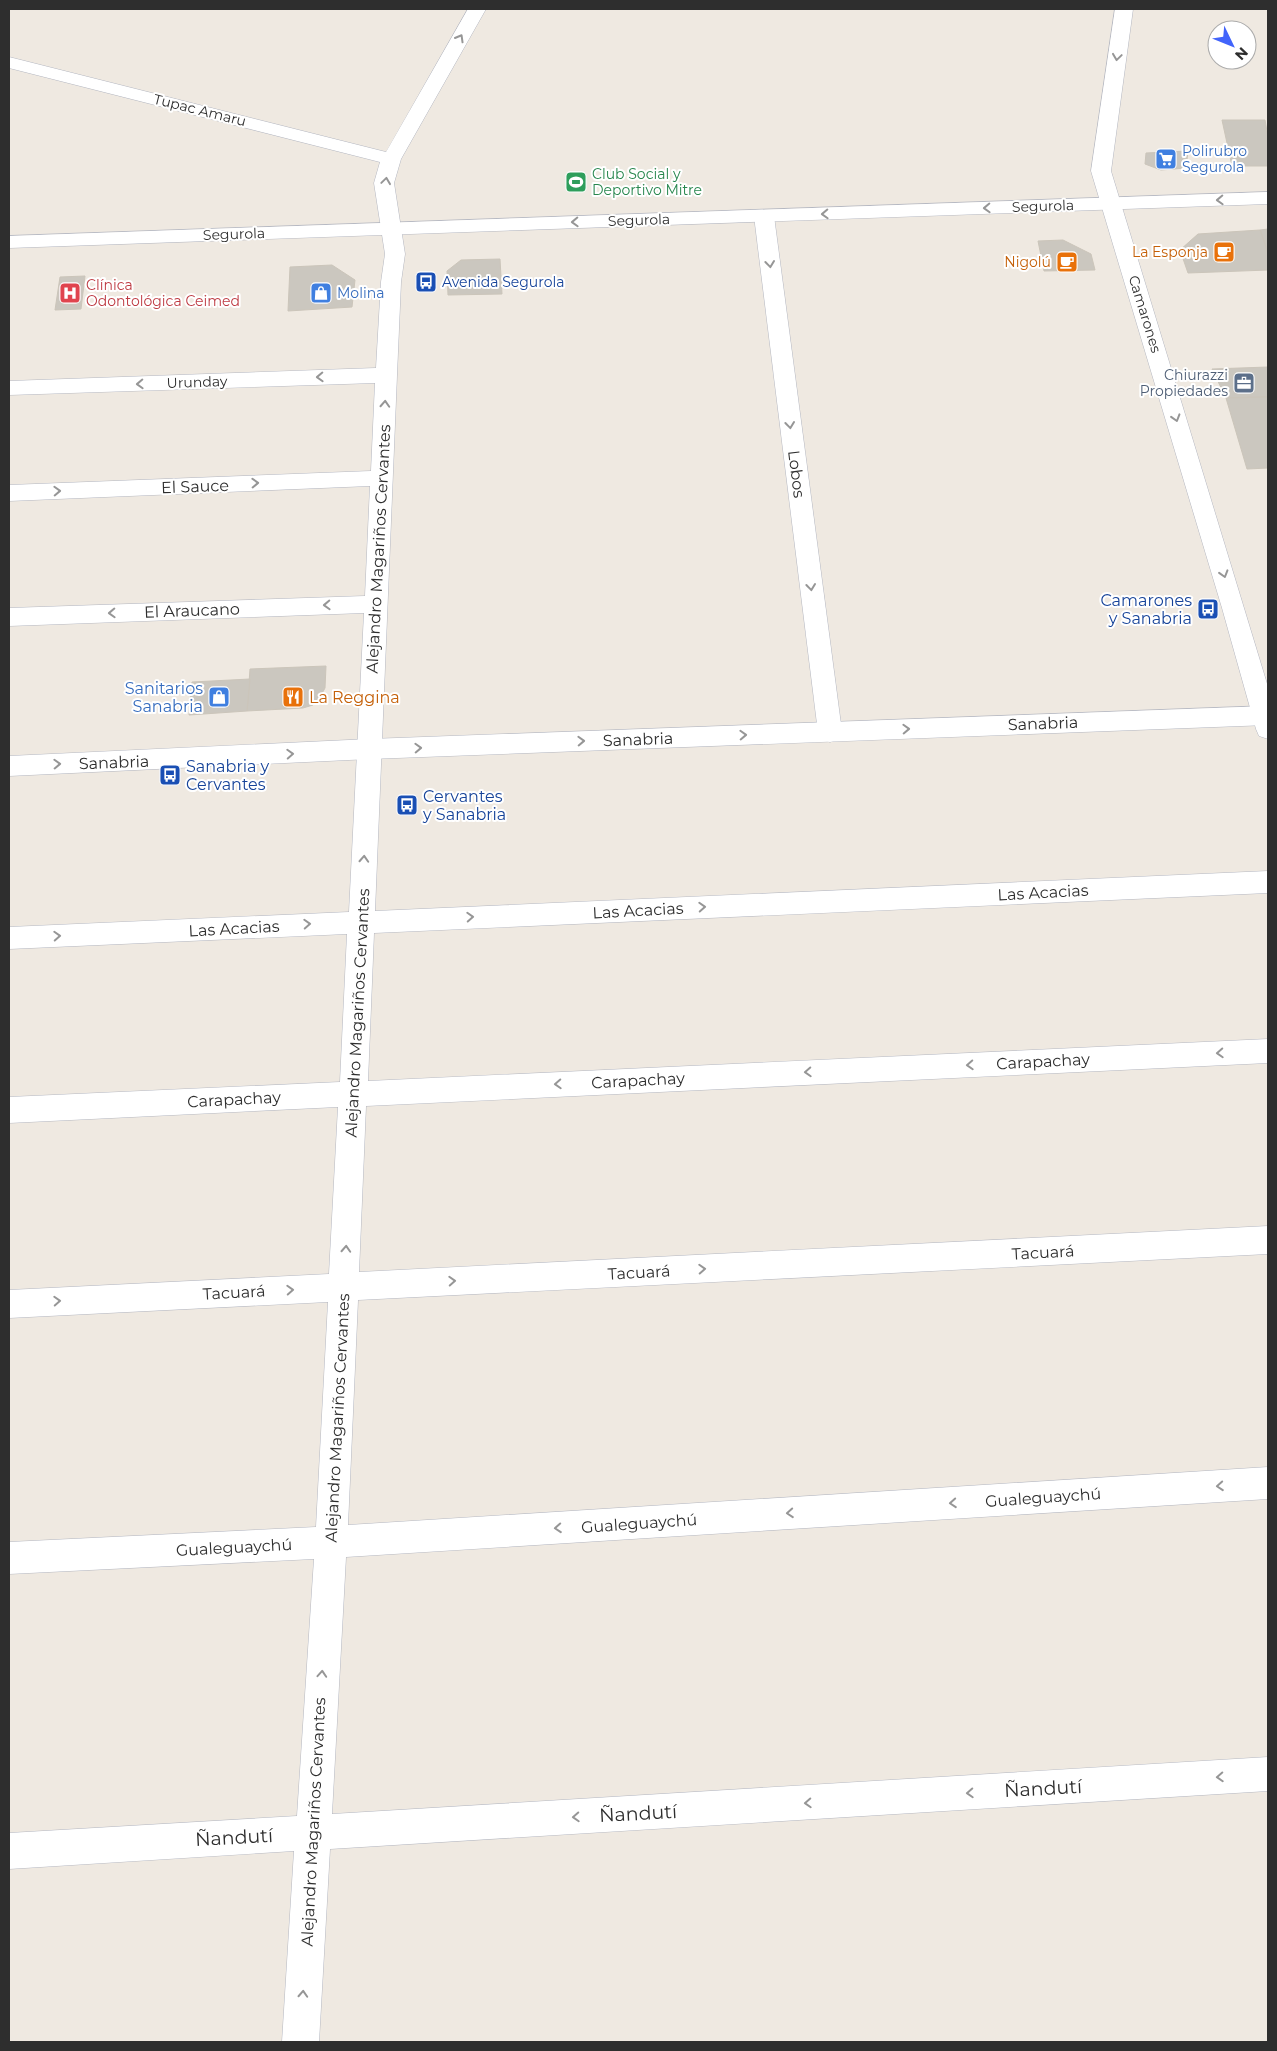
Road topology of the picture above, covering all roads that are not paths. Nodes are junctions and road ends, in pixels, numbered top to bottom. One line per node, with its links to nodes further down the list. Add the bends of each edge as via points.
1 (477, 9): 4 (street, Alejandro Magariños Cervantes, one-way to 1)
2 (1124, 9): 6 (street, Camarones, one-way to 6, via 1101,171)
3 (9, 62): 4 (street, Tupac Amaru)
4 (391, 159): 8 (street, Alejandro Magariños Cervantes, one-way to 4, via 384,183)
5 (1268, 198): 6 (street, Segurola, one-way to 6)
6 (1111, 204): 7 (street, Segurola, one-way to 7); 16 (street, Camarones, one-way to 16)
7 (764, 216): 8 (street, Segurola, one-way to 8); 17 (street, Lobos, one-way to 17)
8 (391, 229): 9 (street, Segurola); 10 (street, Alejandro Magariños Cervantes, via 395,254)
9 (9, 242)
10 (386, 375): 11 (street, Urunday, one-way to 11); 12 (street, Alejandro Magariños Cervantes, one-way to 10)
11 (9, 388)
12 (382, 478): 13 (street, El Sauce, one-way to 12); 14 (street, Alejandro Magariños Cervantes)
13 (9, 493)
14 (376, 604): 15 (street, El Araucano, one-way to 15); 18 (street, Alejandro Magariños Cervantes)
15 (9, 617)
16 (1267, 720): 17 (street, Sanabria, one-way to 16)
17 (830, 732): 18 (street, Sanabria, one-way to 17)
18 (370, 750): 19 (street, Sanabria, one-way to 18); 21 (street, Alejandro Magariños Cervantes, one-way to 18)
19 (9, 766)
20 (1268, 882): 21 (street, Las Acacias, one-way to 20)
21 (361, 922): 22 (street, Las Acacias, one-way to 21); 24 (street, Alejandro Magariños Cervantes)
22 (9, 938)
23 (1268, 1050): 24 (street, Carapachay, one-way to 24)
24 (353, 1094): 25 (street, Carapachay); 27 (street, Alejandro Magariños Cervantes, one-way to 24)
25 (9, 1110)
26 (1268, 1240): 27 (street, Tacuará, one-way to 26)
27 (344, 1287): 28 (street, Tacuará, one-way to 27); 30 (street, Alejandro Magariños Cervantes)
28 (9, 1304)
29 (1268, 1483): 30 (street, Gualeguaychú, one-way to 30)
30 (330, 1542): 31 (street, Gualeguaychú); 33 (street, Alejandro Magariños Cervantes, one-way to 30)
31 (9, 1558)
32 (1268, 1774): 33 (street, Ñandutí, one-way to 33)
33 (313, 1833): 34 (street, Ñandutí); 35 (street, Alejandro Magariños Cervantes, one-way to 33)
34 (9, 1851)
35 (300, 2042)

